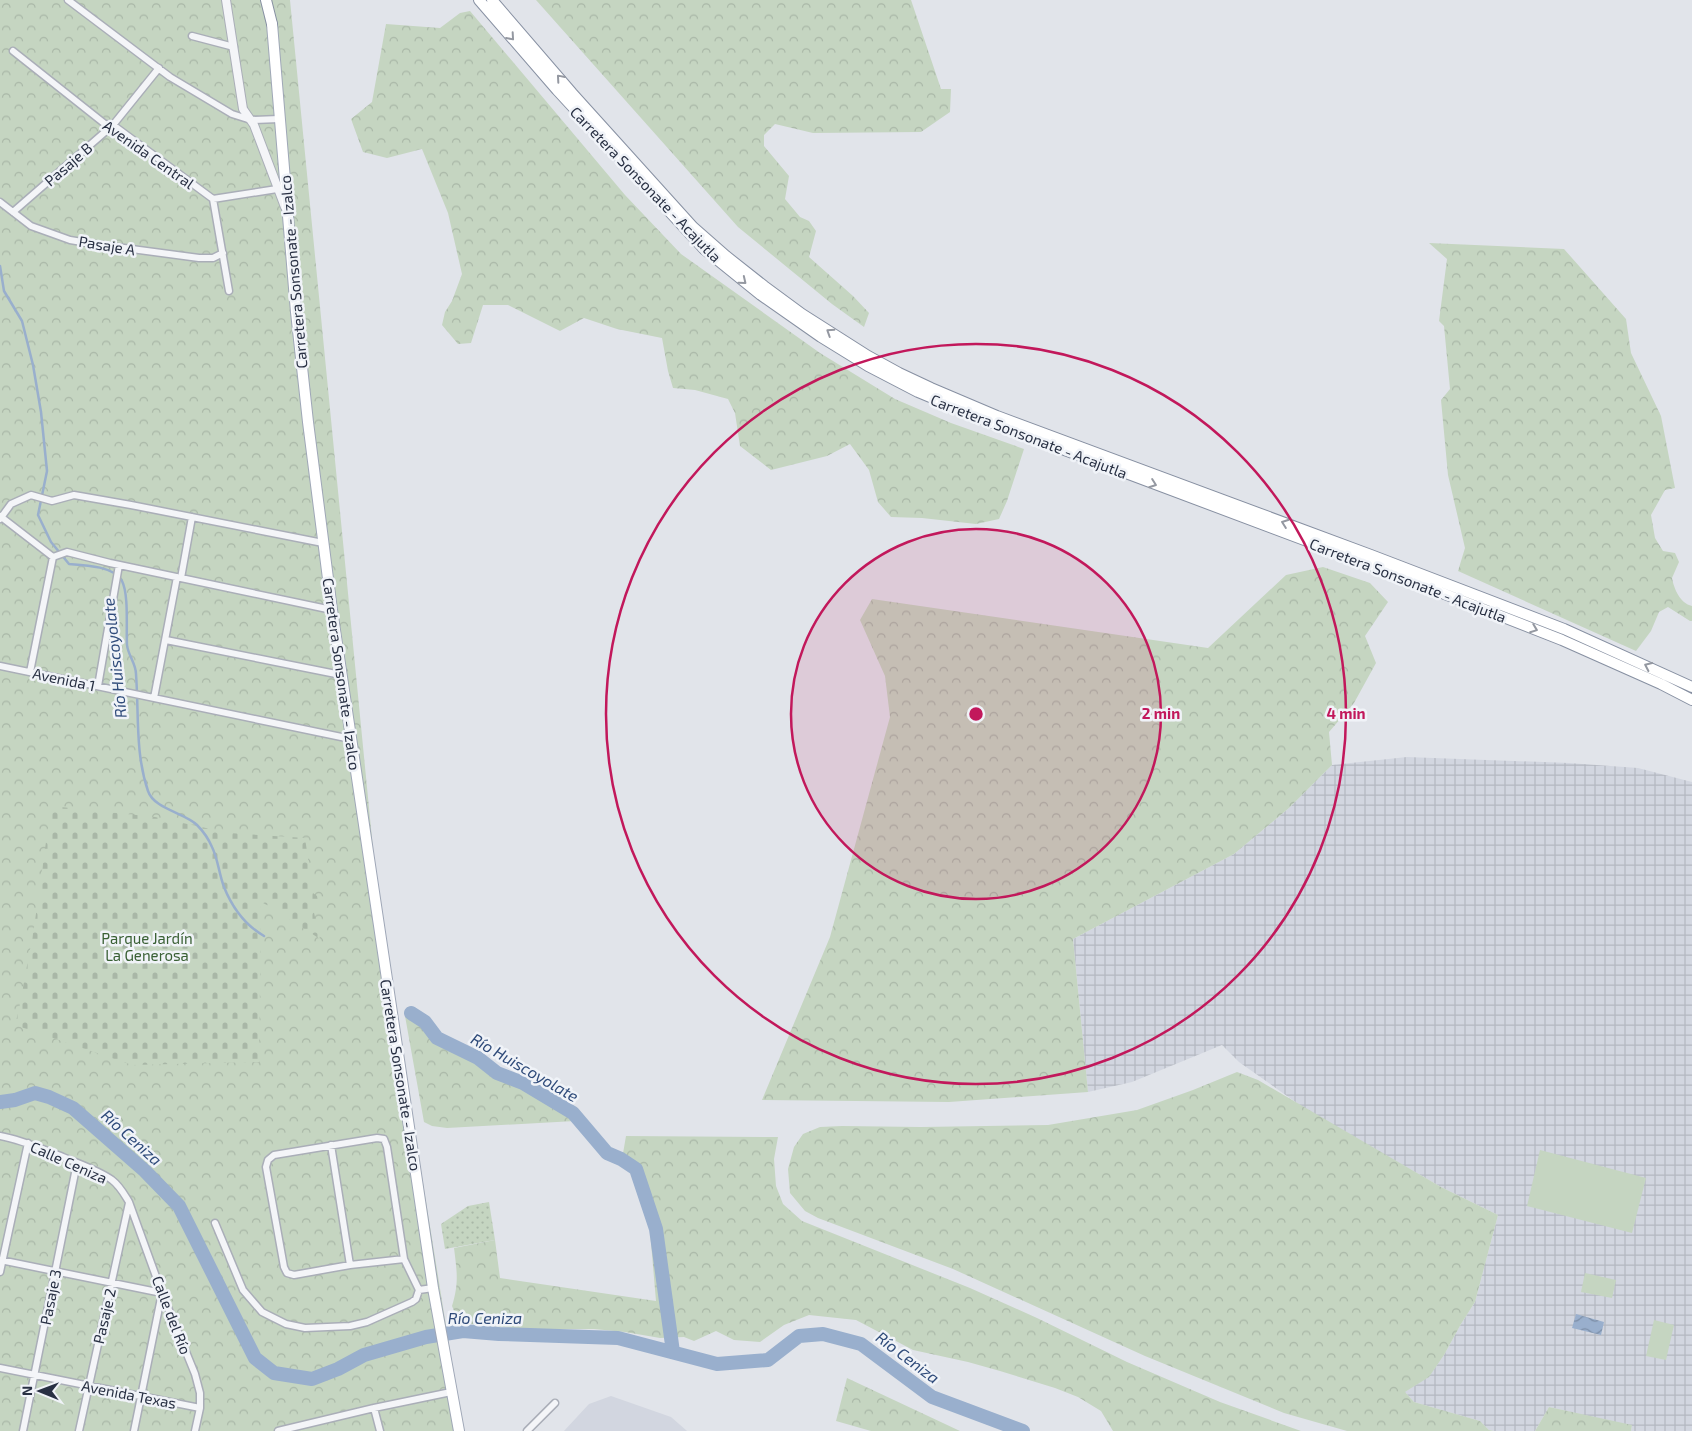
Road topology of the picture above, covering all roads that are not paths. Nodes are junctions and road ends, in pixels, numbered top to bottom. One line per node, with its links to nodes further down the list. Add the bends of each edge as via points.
1 (68, 0): 9 (street)
2 (226, 0): 7 (street)
3 (269, 0): 10 (main road, Carretera Sonsonate - Izalco)
4 (479, 0): 34 (main road, Carretera Sonsonate - Acajutla, one-way to 34, via 704,249 761,296 868,366 918,392 981,418 1562,640)
5 (492, 0): 32 (main road, one-way to 5, via 1564,629 997,416 868,356 764,286 693,227)
6 (192, 36): 7 (street)
7 (234, 47): 11 (street, via 243,109)
8 (13, 51): 12 (street, Avenida Central, via 105,124)
9 (159, 68): 11 (street, via 232,114); 12 (street, Pasaje B)
10 (279, 119): 11 (street); 16 (main road, Carretera Sonsonate - Izalco)
11 (251, 120): 13 (street)
12 (113, 125): 14 (street, Avenida Central); 17 (street, Pasaje B)
13 (277, 189): 14 (street); 16 (street)
14 (213, 199): 18 (street)
15 (0, 202): 17 (street, Pasaje A)
16 (286, 209): 22 (main road, Carretera Sonsonate - Izalco)
17 (13, 212): 18 (street, Pasaje A, via 39,230 78,241 208,259)
18 (223, 253): 19 (street)
19 (229, 291)
20 (0, 517): 21 (street, via 11,504 32,495 52,500 74,495); 23 (street)
21 (192, 517): 22 (street); 25 (street)
22 (323, 543): 26 (main road, Carretera Sonsonate - Izalco)
23 (54, 557): 24 (street, via 67,552); 29 (street)
24 (119, 568): 25 (street); 31 (street)
25 (179, 578): 26 (street); 27 (street)
26 (332, 610): 30 (main road, Carretera Sonsonate - Izalco)
27 (166, 640): 30 (street); 33 (street)
28 (0, 666): 29 (street, Avenida 1)
29 (30, 672): 31 (street, Avenida 1)
30 (341, 675): 35 (main road, Carretera Sonsonate - Izalco)
31 (98, 686): 33 (street, Avenida 1)
32 (1692, 687)
33 (154, 698): 35 (street, Avenida 1)
34 (1692, 700)
35 (351, 739): 48 (main road, Carretera Sonsonate - Izalco)
36 (0, 1136): 37 (street, Calle Ceniza)
37 (28, 1143): 39 (street, Calle Ceniza); 43 (street)
38 (331, 1145): 42 (street, via 384,1139); 44 (street); 44 (street, via 274,1155 266,1168 284,1267 288,1273 294,1275)
39 (77, 1163): 40 (street, Calle Ceniza, via 114,1181); 45 (street, Pasaje 3)
40 (129, 1202): 47 (street, Pasaje 2); 50 (street, Calle del Río)
41 (214, 1223): 49 (street, via 243,1290 262,1312 286,1324 305,1328 367,1322 412,1302)
42 (404, 1259): 44 (street); 49 (street)
43 (1, 1260): 45 (street); 46 (street)
44 (350, 1266)
45 (55, 1271): 47 (street); 52 (street, Pasaje 3)
46 (0, 1272)
47 (111, 1283): 50 (street); 53 (street, Pasaje 2)
48 (433, 1288): 49 (street); 54 (main road, Carretera Sonsonate - Izalco)
49 (419, 1290)
50 (162, 1293): 55 (street); 57 (street, Calle del Río, via 195,1374)
51 (0, 1368): 52 (street, Avenida Texas)
52 (35, 1375): 53 (street, Avenida Texas); 59 (street, Pasaje 3)
53 (88, 1385): 55 (street, Avenida Texas); 60 (street, Pasaje 2)
54 (451, 1392): 58 (street); 65 (main road, Carretera Sonsonate - Izalco)
55 (141, 1396): 57 (street, Avenida Texas); 61 (street)
56 (555, 1403): 66 (street)
57 (200, 1408): 62 (street, Calle del Río)
58 (374, 1408): 63 (street); 64 (street)
59 (23, 1431)
60 (79, 1431)
61 (134, 1431)
62 (195, 1431)
63 (278, 1431)
64 (380, 1431)
65 (459, 1431)
66 (527, 1431)

